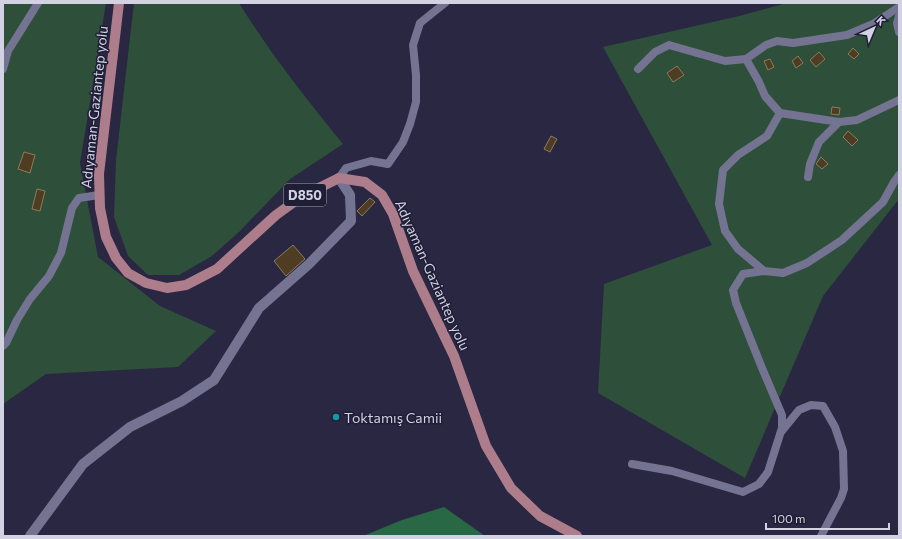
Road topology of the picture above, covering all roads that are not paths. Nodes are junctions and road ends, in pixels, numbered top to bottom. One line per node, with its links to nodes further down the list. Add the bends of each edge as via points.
1 (38, 3): 8 (street, via 8,51)
2 (119, 3): 16 (main road, Adıyaman-Gaziantep yolu / D850, via 99,174)
3 (445, 3): 15 (street, via 420,23 413,45 416,102 403,142 388,164 371,162 346,168)
4 (899, 7): 7 (street, via 873,24 847,35 793,43 777,41 766,45)
5 (899, 16): 6 (street)
6 (899, 32)
7 (746, 59): 9 (street, via 725,61 669,45 654,52); 11 (street, via 765,96)
8 (3, 69)
9 (638, 69)
10 (899, 100): 12 (street, via 857,120)
11 (780, 113): 12 (street); 17 (street, via 767,136 738,155 724,170 719,204 725,230 738,249)
12 (839, 122): 14 (street, via 819,142)
13 (899, 175): 17 (street, via 882,202 842,240 807,263 783,273)
14 (808, 176)
15 (339, 178): 16 (main road, Adıyaman-Gaziantep yolu / D850, via 301,197 276,215 217,268 186,284 167,288 146,283 128,273 116,258 106,237); 21 (street, via 350,195 351,221 309,264 258,308 214,380 182,401 130,427 83,464); 22 (main road, Adıyaman-Gaziantep yolu / D850, via 365,182 382,195 393,214 413,271 454,356 486,446 511,488 540,516)
16 (99, 195): 18 (street, via 78,198 72,208 61,254 49,276 30,299)
17 (764, 271): 19 (street, via 743,274 733,290 782,415)
18 (3, 346)
19 (781, 433): 20 (street, via 768,472 759,484 743,492 672,471); 23 (street, via 799,410 811,404 823,406 835,427 843,451 844,489)
20 (632, 464)
21 (30, 536)
22 (577, 536)
23 (821, 536)

